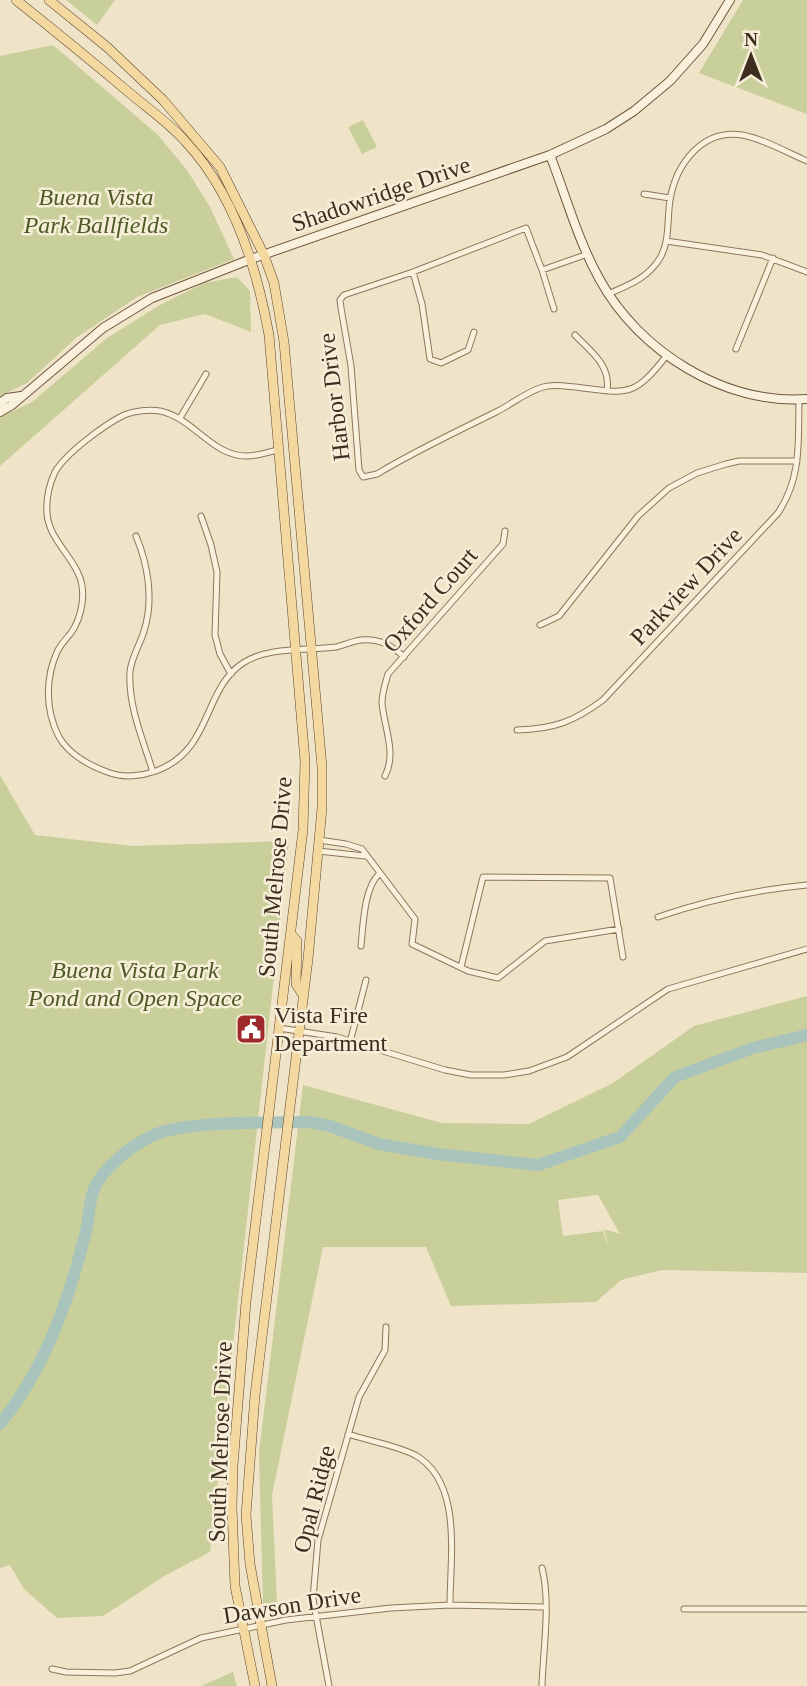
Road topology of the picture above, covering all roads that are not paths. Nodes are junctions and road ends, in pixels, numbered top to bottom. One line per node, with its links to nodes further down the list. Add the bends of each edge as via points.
1 (16, 0): 12 (main road, South Melrose Drive, via 184,140 222,195)
2 (49, 0): 10 (main road, South Melrose Drive, via 107,47 187,126 220,167)
3 (730, 0): 4 (street, Shadowridge Drive, via 703,44 670,81 616,122)
4 (550, 155): 9 (street); 10 (street, Shadowridge Drive)
5 (807, 160): 7 (street, via 752,138 718,136 695,148)
6 (644, 194): 7 (street)
7 (670, 198): 8 (street)
8 (666, 241): 11 (street); 16 (street, via 661,256 639,281)
9 (588, 254): 13 (street); 16 (street)
10 (264, 255): 12 (street, Shadowridge Drive); 35 (main road, South Melrose Drive, via 284,342)
11 (773, 258): 15 (street); 20 (street)
12 (251, 259): 24 (street, Shadowridge Drive, via 152,298 103,328); 29 (main road, South Melrose Drive, via 269,335)
13 (542, 270): 14 (street, Harbor Drive, via 526,228); 17 (street, Harbor Drive)
14 (413, 272): 18 (street, via 430,359 441,363 468,350); 23 (street, Harbor Drive, via 340,300 363,477 377,474 545,386)
15 (807, 272)
16 (608, 294): 21 (street, via 630,323)
17 (554, 309)
18 (474, 332)
19 (575, 335): 23 (street, via 605,367)
20 (736, 349)
21 (667, 355): 23 (street, Harbor Drive, via 648,379 633,389); 25 (street, via 735,390)
22 (206, 374): 28 (street)
23 (607, 391)
24 (20, 396): 26 (street, Shadowridge Drive); 27 (street, Shadowridge Drive)
25 (803, 400): 30 (street, Parkview Drive)
26 (0, 403)
27 (0, 412)
28 (180, 418): 29 (street, via 211,444 239,455); 40 (street, via 157,410 126,414 71,454 48,489 47,516 57,541 71,557 83,592 72,631 57,653 49,680 48,700 60,737 91,766 122,775)
29 (278, 450): 36 (main road, South Melrose Drive)
30 (797, 461): 34 (street, via 739,461 697,473 669,488 638,516 559,616); 39 (street, Parkview Drive, via 792,487 778,513 603,700 564,724)
31 (201, 516): 38 (street, via 217,572 215,635)
32 (505, 531): 37 (street, Oxford Court, via 503,544)
33 (136, 536): 40 (street, via 144,554 149,598 145,629 130,668 129,694)
34 (540, 625)
35 (312, 648): 36 (street); 37 (street, via 362,640 381,642); 42 (main road, South Melrose Drive, via 322,767)
36 (296, 650): 38 (street, via 249,659); 49 (main road, South Melrose Drive, via 305,797)
37 (404, 657): 41 (street, Oxford Court, via 388,674 382,693 390,756)
38 (231, 674): 40 (street, via 184,755)
39 (517, 730)
40 (153, 772)
41 (385, 776)
42 (319, 840): 43 (main road, South Melrose Drive); 44 (street, via 355,846)
43 (318, 851): 44 (street); 55 (main road, South Melrose Drive)
44 (365, 856): 45 (street)
45 (379, 874): 50 (street, via 372,881 365,908); 53 (street, via 415,919 412,944)
46 (807, 885): 47 (street, via 719,898)
47 (657, 917)
48 (619, 929): 52 (street); 53 (street, via 545,940 498,978); 53 (street, via 610,878 483,877)
49 (290, 934): 55 (main road, via 297,941 296,984); 56 (main road, South Melrose Drive)
50 (361, 946)
51 (807, 949): 58 (street, via 668,989 567,1056 529,1071 471,1075)
52 (623, 957)
53 (461, 967)
54 (366, 979): 58 (street)
55 (303, 995): 57 (main road, South Melrose Drive)
56 (279, 1028): 57 (street); 68 (main road, South Melrose Drive, via 246,1301 233,1466 235,1586)
57 (300, 1030): 58 (street); 67 (main road, South Melrose Drive, via 255,1395 246,1515)
58 (350, 1042)
59 (386, 1326): 60 (street, Opal Ridge, via 385,1350 359,1397)
60 (348, 1434): 62 (street, via 413,1455 441,1480 450,1506); 66 (street, Opal Ridge, via 318,1540 313,1579)
61 (542, 1568): 63 (street)
62 (450, 1605): 63 (street, Dawson Drive); 66 (street, Dawson Drive)
63 (545, 1607): 73 (street)
64 (684, 1609): 65 (street)
65 (807, 1609)
66 (316, 1617): 67 (street, Dawson Drive); 72 (street, Opal Ridge)
67 (260, 1627): 68 (street, Dawson Drive); 71 (main road, South Melrose Drive)
68 (243, 1630): 69 (street, Dawson Drive, via 201,1638 131,1671); 70 (main road, South Melrose Drive)
69 (52, 1669)
70 (255, 1686)
71 (272, 1686)
72 (330, 1686)
73 (542, 1686)

